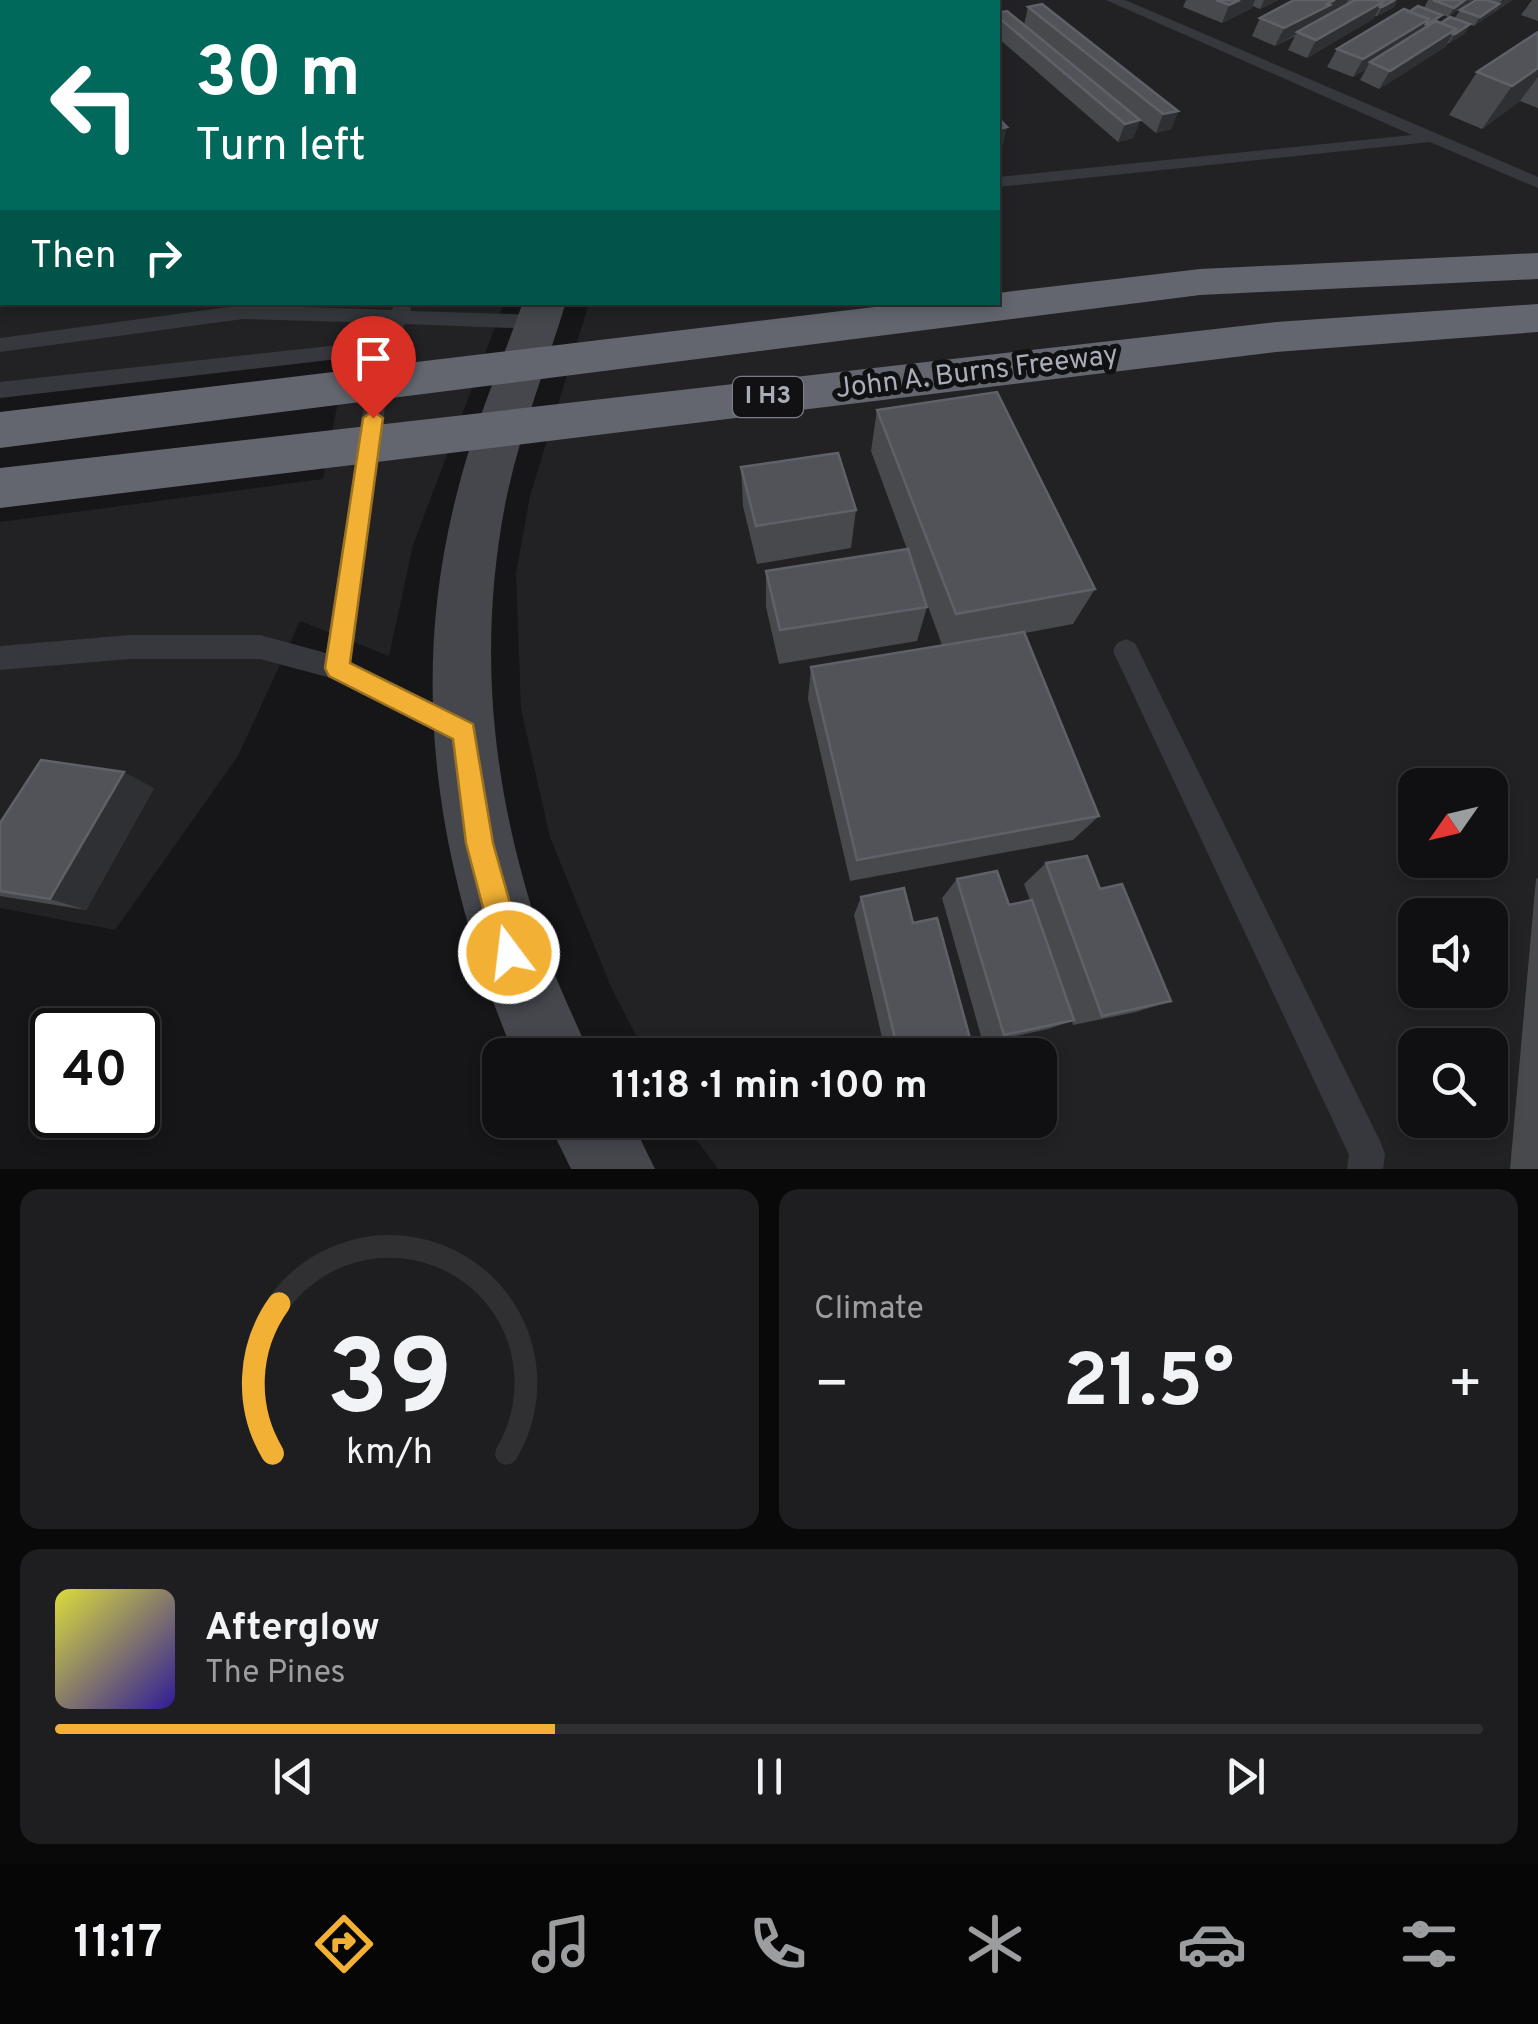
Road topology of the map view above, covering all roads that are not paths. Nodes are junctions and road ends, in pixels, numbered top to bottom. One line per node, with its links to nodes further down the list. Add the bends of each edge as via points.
1 (1113, 0): 2 (lane)
2 (1432, 137): 3 (lane); 4 (lane)
3 (1000, 182)
4 (1538, 183)
5 (1538, 266): 13 (highway, I H3, via 1200,282)
6 (246, 307): 7 (lane); 10 (lane)
7 (402, 310): 8 (lane); 11 (lane)
8 (542, 312): 18 (street, via 482,494 460,654)
9 (1538, 318): 14 (highway, John A. Burns Freeway / I H3, via 1276,337)
10 (0, 345)
11 (383, 347): 12 (lane); 17 (lane)
12 (0, 390)
13 (0, 430)
14 (0, 488)
15 (1126, 651): 22 (lane, via 1367,1154)
16 (0, 658): 17 (lane, via 130,647 260,647)
17 (338, 668): 18 (lane)
18 (464, 732): 19 (street, via 484,861 509,953)
19 (545, 1038)
20 (597, 1138): 21 (street)
21 (615, 1169)
22 (1366, 1169)

